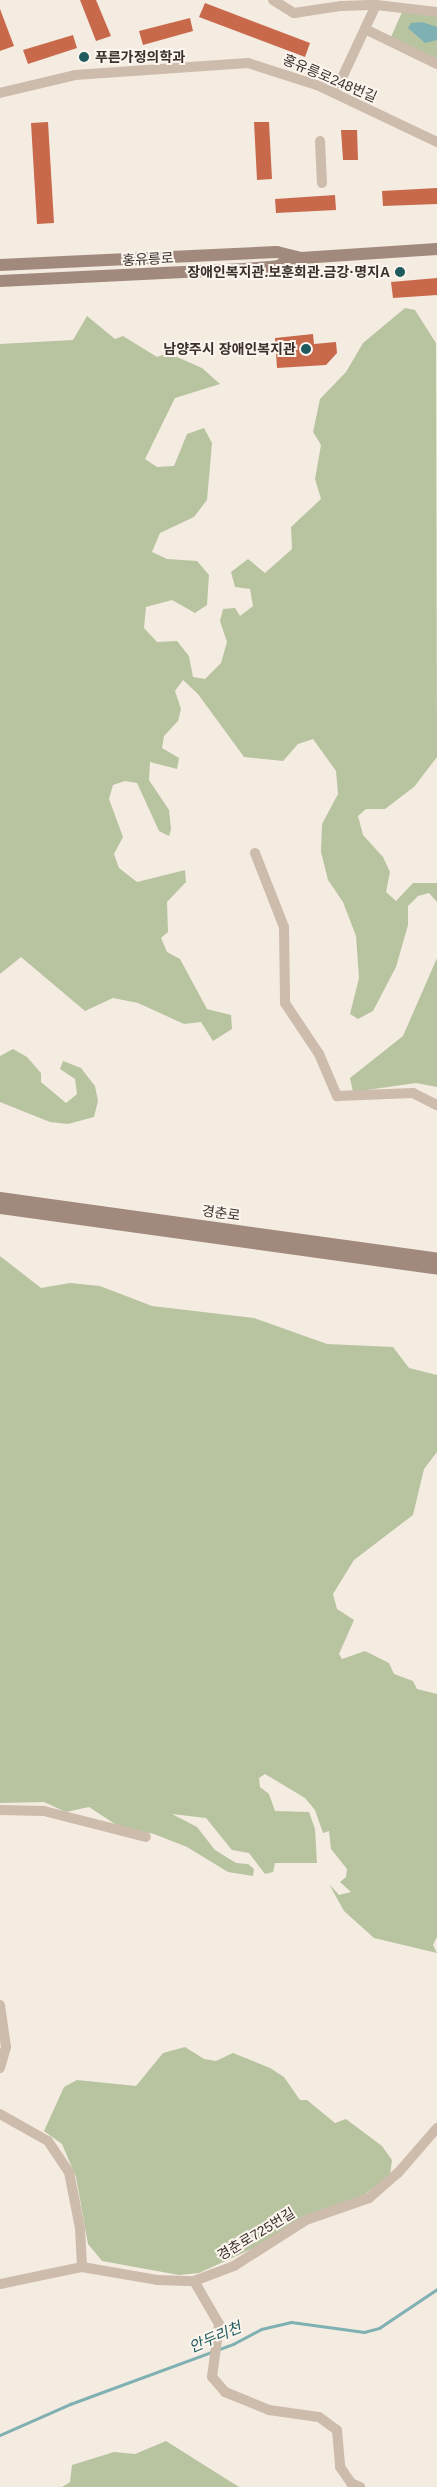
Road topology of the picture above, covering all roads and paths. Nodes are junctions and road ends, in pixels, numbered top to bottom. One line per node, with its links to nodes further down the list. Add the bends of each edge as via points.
1 (273, 0): 2 (street, via 294,13)
2 (376, 5): 3 (street); 4 (street)
3 (437, 12)
4 (365, 29): 5 (street); 7 (street)
5 (437, 64)
6 (0, 93): 7 (street, 홍유릉로248번길, via 84,74 248,63 283,71)
7 (335, 93): 9 (street, 홍유릉로248번길)
8 (320, 141): 10 (street)
9 (437, 142)
10 (322, 183)
11 (437, 249): 12 (street, 홍유릉로)
12 (295, 258): 13 (street, 홍유릉로, via 277,252); 14 (street, 홍유릉로, via 278,266 253,269)
13 (0, 265)
14 (0, 281)
15 (255, 853): 16 (street, via 284,927 285,1003 319,1054 337,1096 413,1093)
16 (437, 1105)
17 (0, 1198): 19 (street, 경춘로)
18 (0, 1208): 20 (street, 경춘로)
19 (437, 1259)
20 (437, 1269)
21 (0, 1810): 22 (street, via 44,1811)
22 (146, 1837)
23 (0, 2005): 24 (street, via 6,2047)
24 (0, 2068)
25 (0, 2114): 27 (street, via 48,2141 69,2172 80,2228)
26 (437, 2128): 28 (street, 경춘로725번길, via 398,2173 369,2198 306,2220 234,2266)
27 (82, 2267): 28 (street, 경춘로725번길, via 157,2280); 29 (street, 경춘로725번길)
28 (194, 2280): 30 (street, via 219,2324 212,2376 225,2392 269,2410 319,2417 337,2430 340,2466 351,2483)
29 (0, 2284)
30 (360, 2487)

